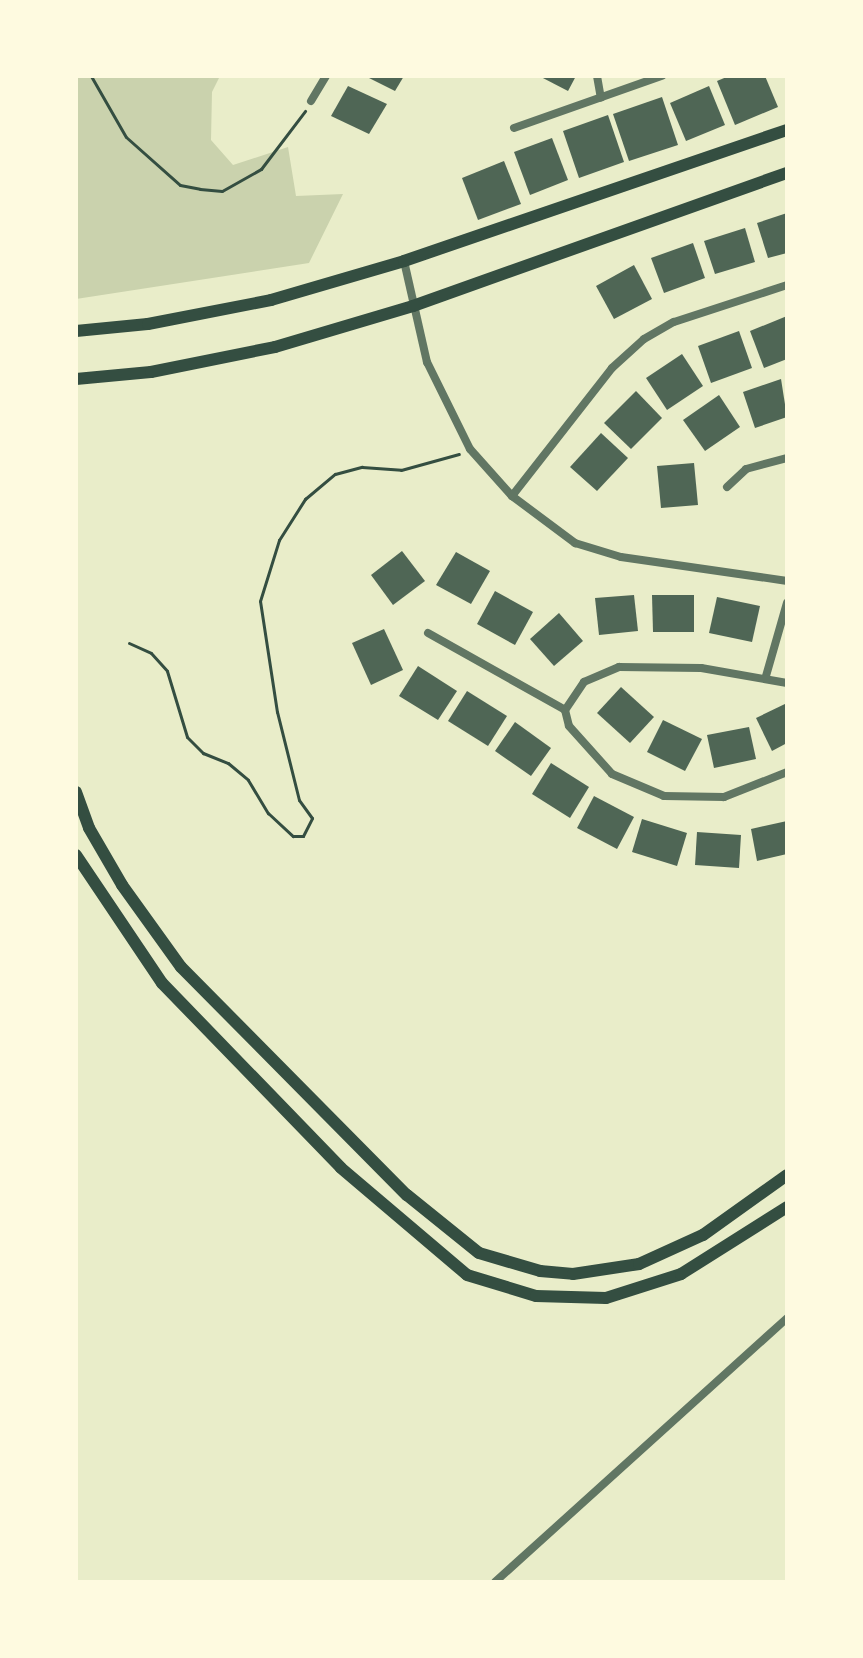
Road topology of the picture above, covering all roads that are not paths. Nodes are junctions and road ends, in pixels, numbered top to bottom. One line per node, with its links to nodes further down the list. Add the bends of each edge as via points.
1 (326, 76): 5 (street)
2 (597, 76): 4 (street)
3 (662, 76): 4 (street)
4 (601, 98): 6 (street)
5 (311, 101)
6 (514, 128)
7 (787, 130): 9 (main road)
8 (787, 173): 11 (main road)
9 (404, 261): 11 (street); 12 (main road, via 217,312)
10 (787, 285): 16 (street, via 674,322 644,339 612,368)
11 (413, 306): 13 (main road, via 221,360); 16 (street, via 427,362 470,449)
12 (76, 331)
13 (76, 379)
14 (787, 458): 15 (street, via 746,469)
15 (727, 487)
16 (512, 496): 17 (street, via 587,547 621,557)
17 (787, 581)
18 (787, 603): 20 (street)
19 (428, 633): 22 (street)
20 (766, 676): 21 (street); 22 (street, via 701,668 619,667 584,682)
21 (787, 683)
22 (565, 710): 23 (street, via 569,726 612,774 664,796 724,797)
23 (787, 772)
24 (76, 792): 26 (main road, via 89,828 122,885 181,967 407,1195 479,1253 540,1271 573,1274 627,1267 703,1235)
25 (76, 855): 27 (main road, via 162,983 341,1168 467,1275 536,1296 606,1298 681,1274)
26 (787, 1175)
27 (787, 1207)
28 (787, 1318): 29 (street)
29 (495, 1582)

